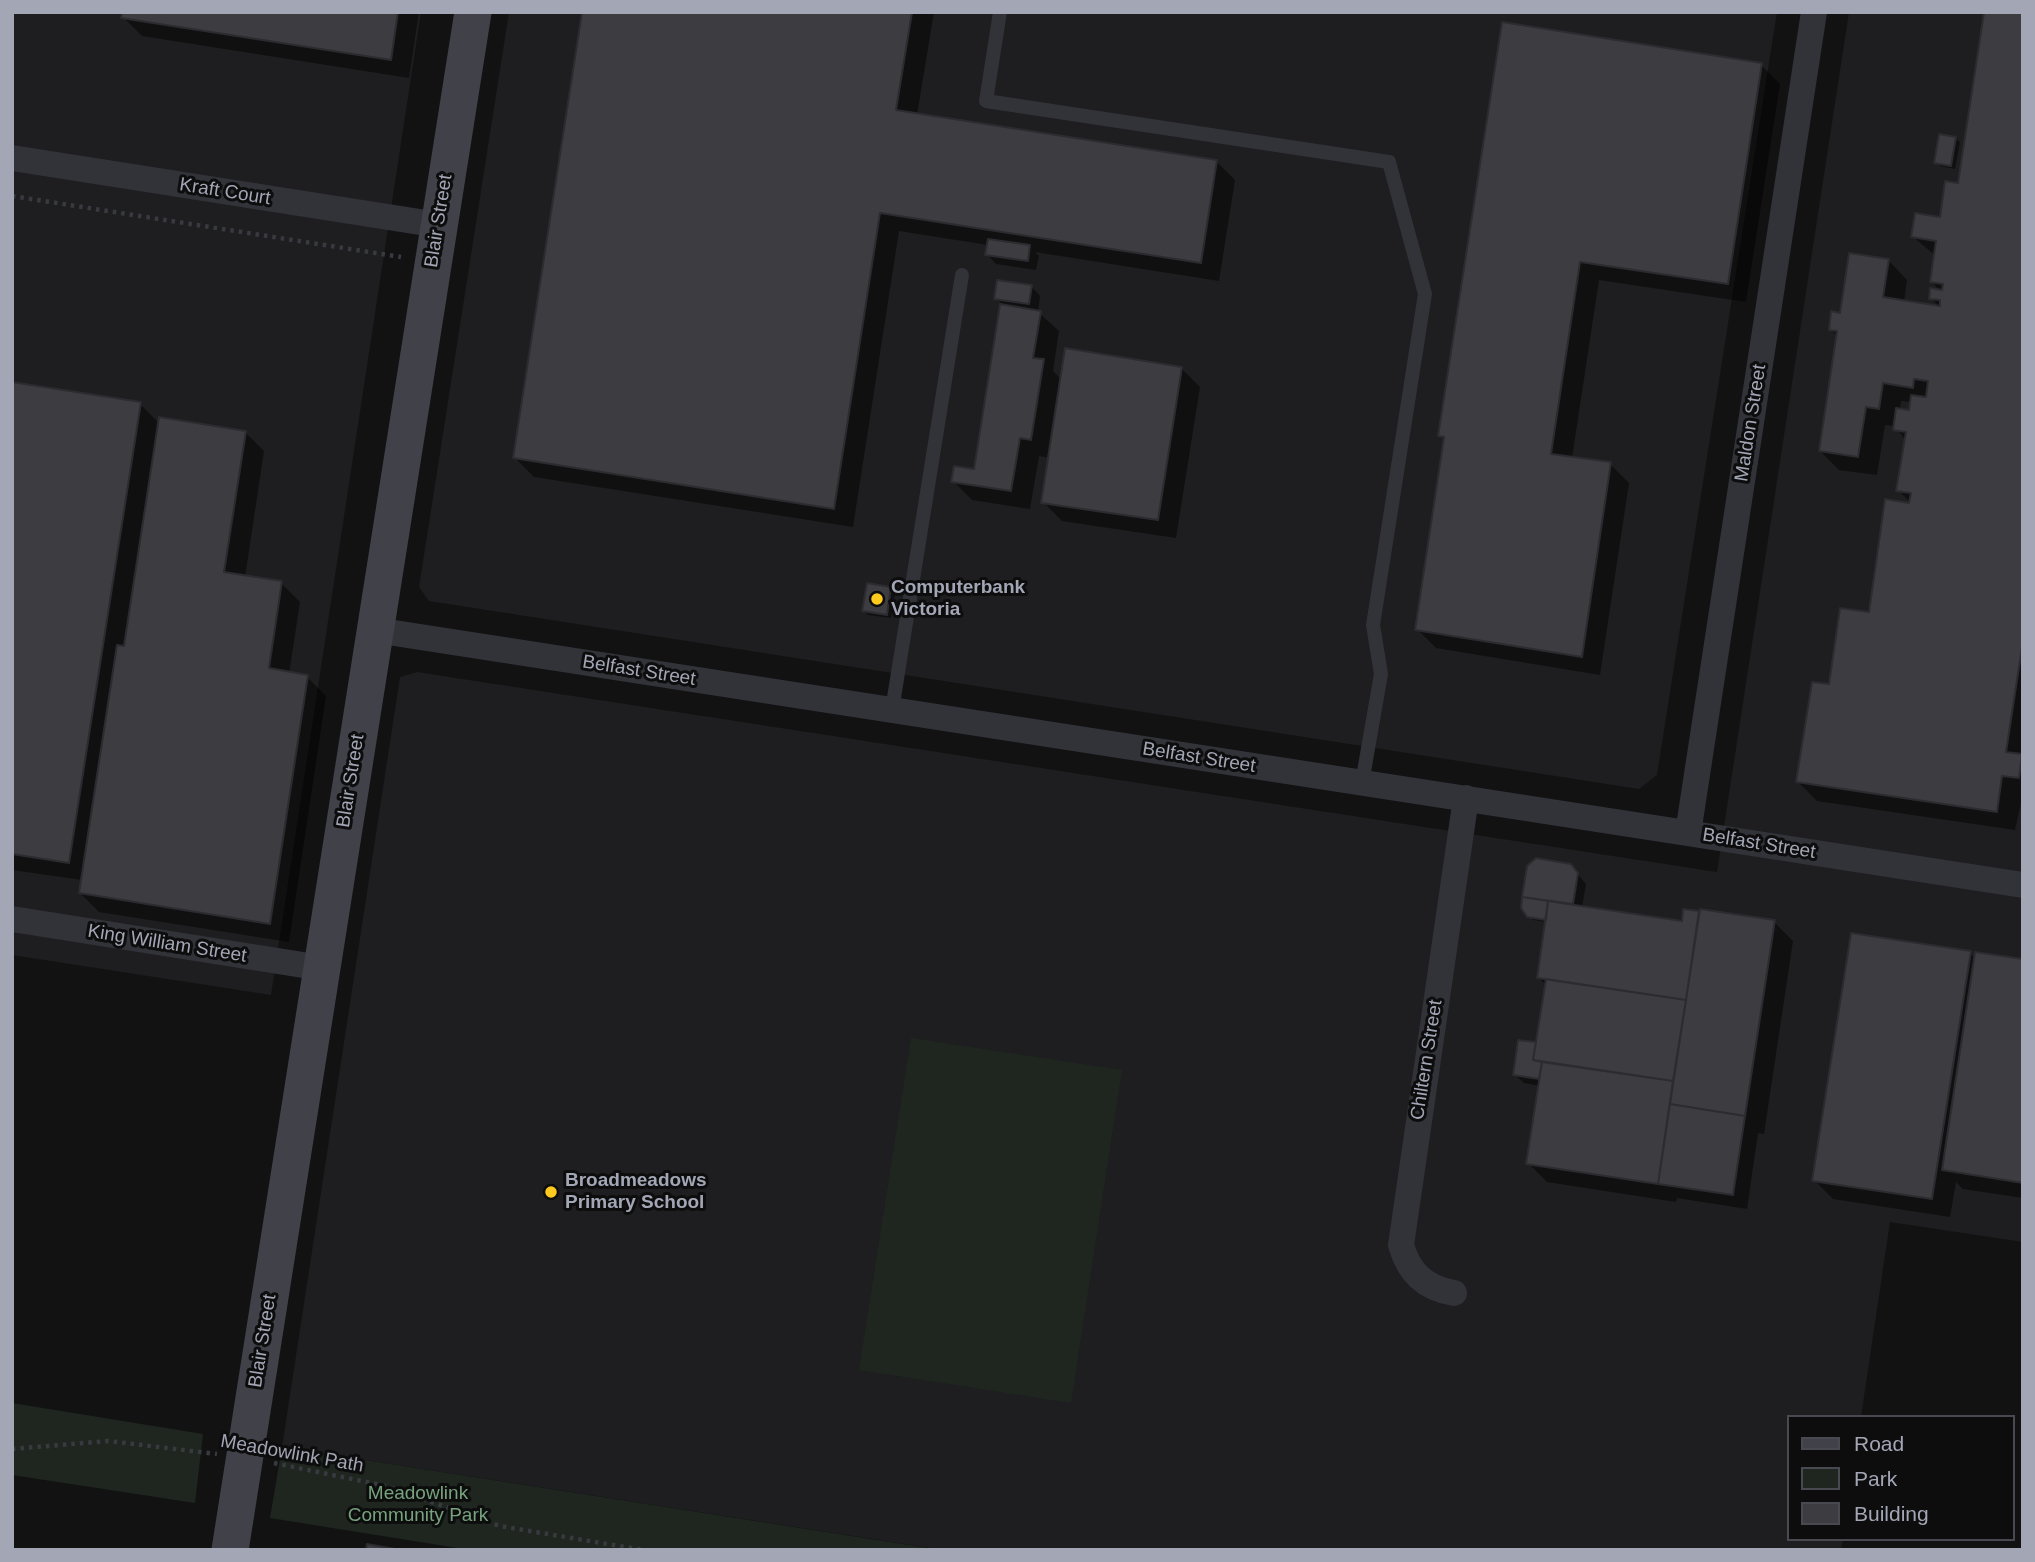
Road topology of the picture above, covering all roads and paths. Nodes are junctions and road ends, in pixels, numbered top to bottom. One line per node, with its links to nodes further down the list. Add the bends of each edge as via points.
1 (473, 12): 6 (street, Blair Street)
2 (1000, 12): 11 (lane, via 986,101 1389,162 1425,295 1373,625 1381,674)
3 (1814, 12): 13 (street, Maldon Street)
4 (12, 158): 6 (street, Kraft Court)
5 (12, 196): 7 (path)
6 (439, 225): 9 (street, Blair Street)
7 (401, 257)
8 (962, 275): 10 (lane)
9 (375, 630): 10 (street, Belfast Street); 16 (street, Blair Street)
10 (892, 710): 11 (street, Belfast Street)
11 (1362, 783): 12 (street, Belfast Street)
12 (1466, 798): 13 (street, Belfast Street); 17 (street, Chiltern Street, via 1401,1245 1414,1274 1426,1284)
13 (1688, 833): 14 (street, Belfast Street)
14 (2023, 885)
15 (12, 919): 16 (street, King William Street)
16 (322, 968): 19 (street, Blair Street)
17 (1454, 1293)
18 (12, 1449): 19 (path, Meadowlink Path, via 122,1442)
19 (244, 1459): 20 (street, Blair Street); 21 (path, Meadowlink Path, via 350,1476 500,1526)
20 (230, 1550)
21 (643, 1550)

